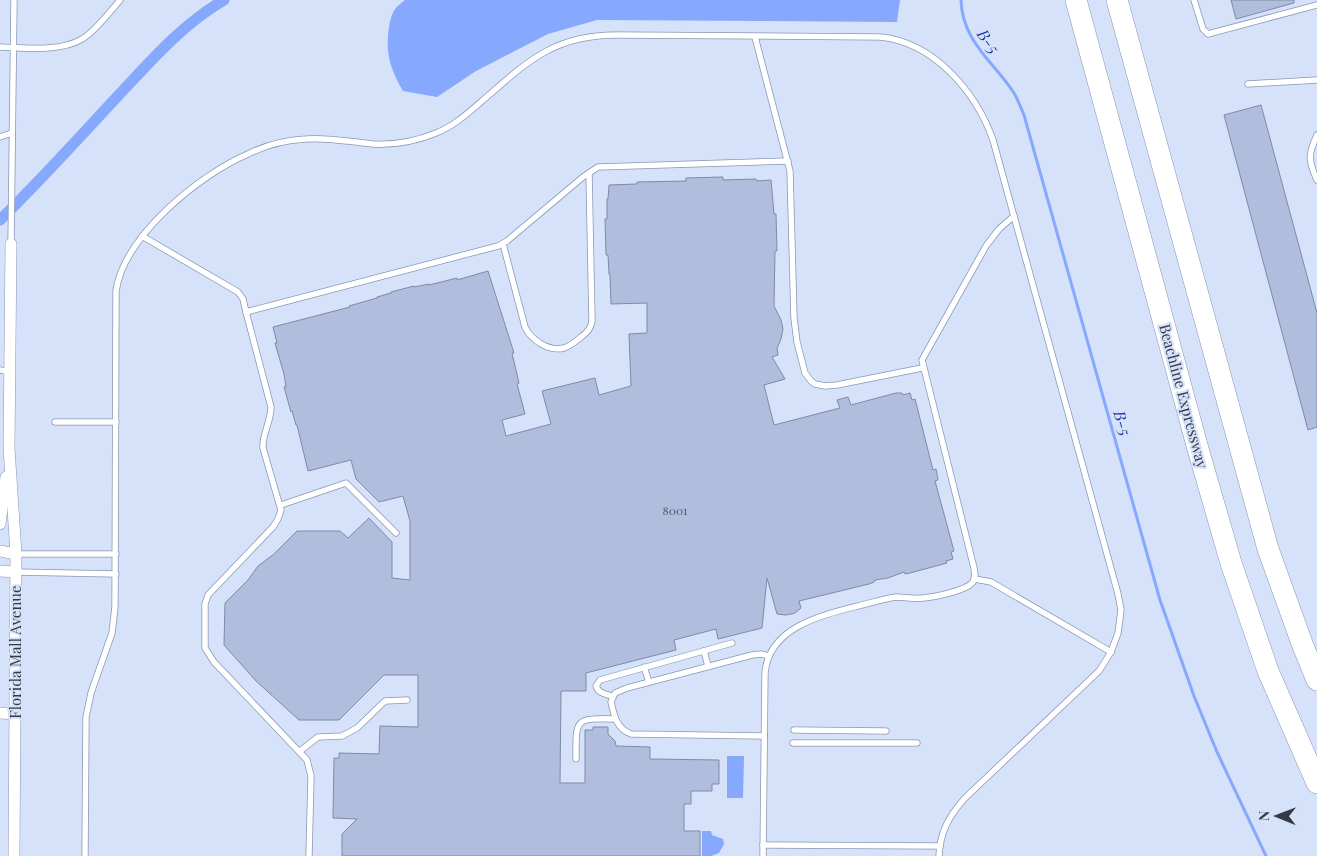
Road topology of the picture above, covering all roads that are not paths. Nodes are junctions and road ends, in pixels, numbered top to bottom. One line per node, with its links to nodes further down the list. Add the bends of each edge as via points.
1 (14, 0): 9 (lane)
2 (120, 0): 9 (lane, via 84,38 73,44)
3 (1076, 0): 58 (highway, Beachline Expressway, via 1231,563 1268,671)
4 (1117, 0): 44 (highway, via 1268,549)
5 (1194, 0): 6 (lane, via 1202,29 1208,34)
6 (1317, 5)
7 (755, 37): 15 (lane); 18 (lane, via 880,37 902,41 925,52 961,85 978,106 993,140); 19 (lane, via 609,35 569,41 540,54 460,120 427,137 382,144 330,138 299,139 246,154 185,195)
8 (0, 47): 9 (lane)
9 (14, 48): 12 (lane)
10 (1317, 80): 11 (lane)
11 (1248, 84)
12 (12, 133): 14 (lane); 20 (lane)
13 (1317, 135): 17 (lane, via 1309,162)
14 (0, 137)
15 (788, 161): 16 (lane, via 604,166); 23 (lane, via 795,326 808,378 815,384 830,386)
16 (588, 173): 21 (lane); 21 (lane, via 592,322 585,334 559,349 544,345 531,336 525,327)
17 (1317, 180)
18 (1014, 216): 23 (lane, via 986,246 922,356); 40 (lane, via 1118,594 1120,625)
19 (142, 236): 22 (lane, via 238,292); 26 (lane, via 124,264 117,284)
20 (11, 244): 24 (street, Florida Mall Avenue)
21 (503, 244): 22 (lane)
22 (246, 312): 28 (lane, via 270,407 264,453)
23 (922, 368): 37 (lane)
24 (5, 371): 27 (street, Florida Mall Avenue)
25 (55, 422): 26 (lane)
26 (116, 422): 33 (lane)
27 (9, 448): 29 (street, Florida Mall Avenue); 32 (street, Florida Mall Avenue)
28 (281, 505): 30 (lane, via 346,483); 56 (lane, via 273,527 208,595 205,648 214,662)
29 (0, 524)
30 (396, 532)
31 (0, 551): 32 (street)
32 (16, 554): 33 (lane); 35 (street, Florida Mall Avenue)
33 (116, 554): 36 (lane)
34 (0, 571): 35 (street)
35 (16, 572): 36 (lane); 49 (street, Florida Mall Avenue)
36 (116, 574): 62 (lane, via 112,633 86,717)
37 (975, 579): 40 (lane, via 991,582); 41 (lane, via 969,586 938,595 892,598 815,617 789,633)
38 (732, 643): 39 (lane)
39 (704, 651): 42 (lane); 43 (lane)
40 (1111, 652): 60 (lane, via 1095,676 958,806 944,828)
41 (769, 656): 42 (lane, via 752,655); 53 (lane, via 765,673)
42 (708, 666): 45 (lane)
43 (644, 667): 45 (lane); 46 (lane, via 600,680 597,689)
44 (1317, 680)
45 (648, 682): 46 (lane)
46 (612, 696): 50 (lane)
47 (407, 700): 56 (lane, via 385,700 357,728 342,736 318,737)
48 (0, 713): 49 (street)
49 (15, 714): 61 (street, Florida Mall Avenue)
50 (615, 719): 53 (lane, via 623,730 635,735); 57 (lane, via 590,718 579,724)
51 (794, 730): 52 (lane)
52 (886, 731)
53 (764, 736): 59 (lane)
54 (793, 743): 55 (lane)
55 (917, 743)
56 (300, 751): 63 (lane, via 311,771)
57 (576, 759)
58 (1317, 784)
59 (763, 844): 60 (lane); 64 (lane)
60 (940, 846): 65 (lane)
61 (14, 856)
62 (85, 856)
63 (309, 856)
64 (763, 856)
65 (939, 856)

